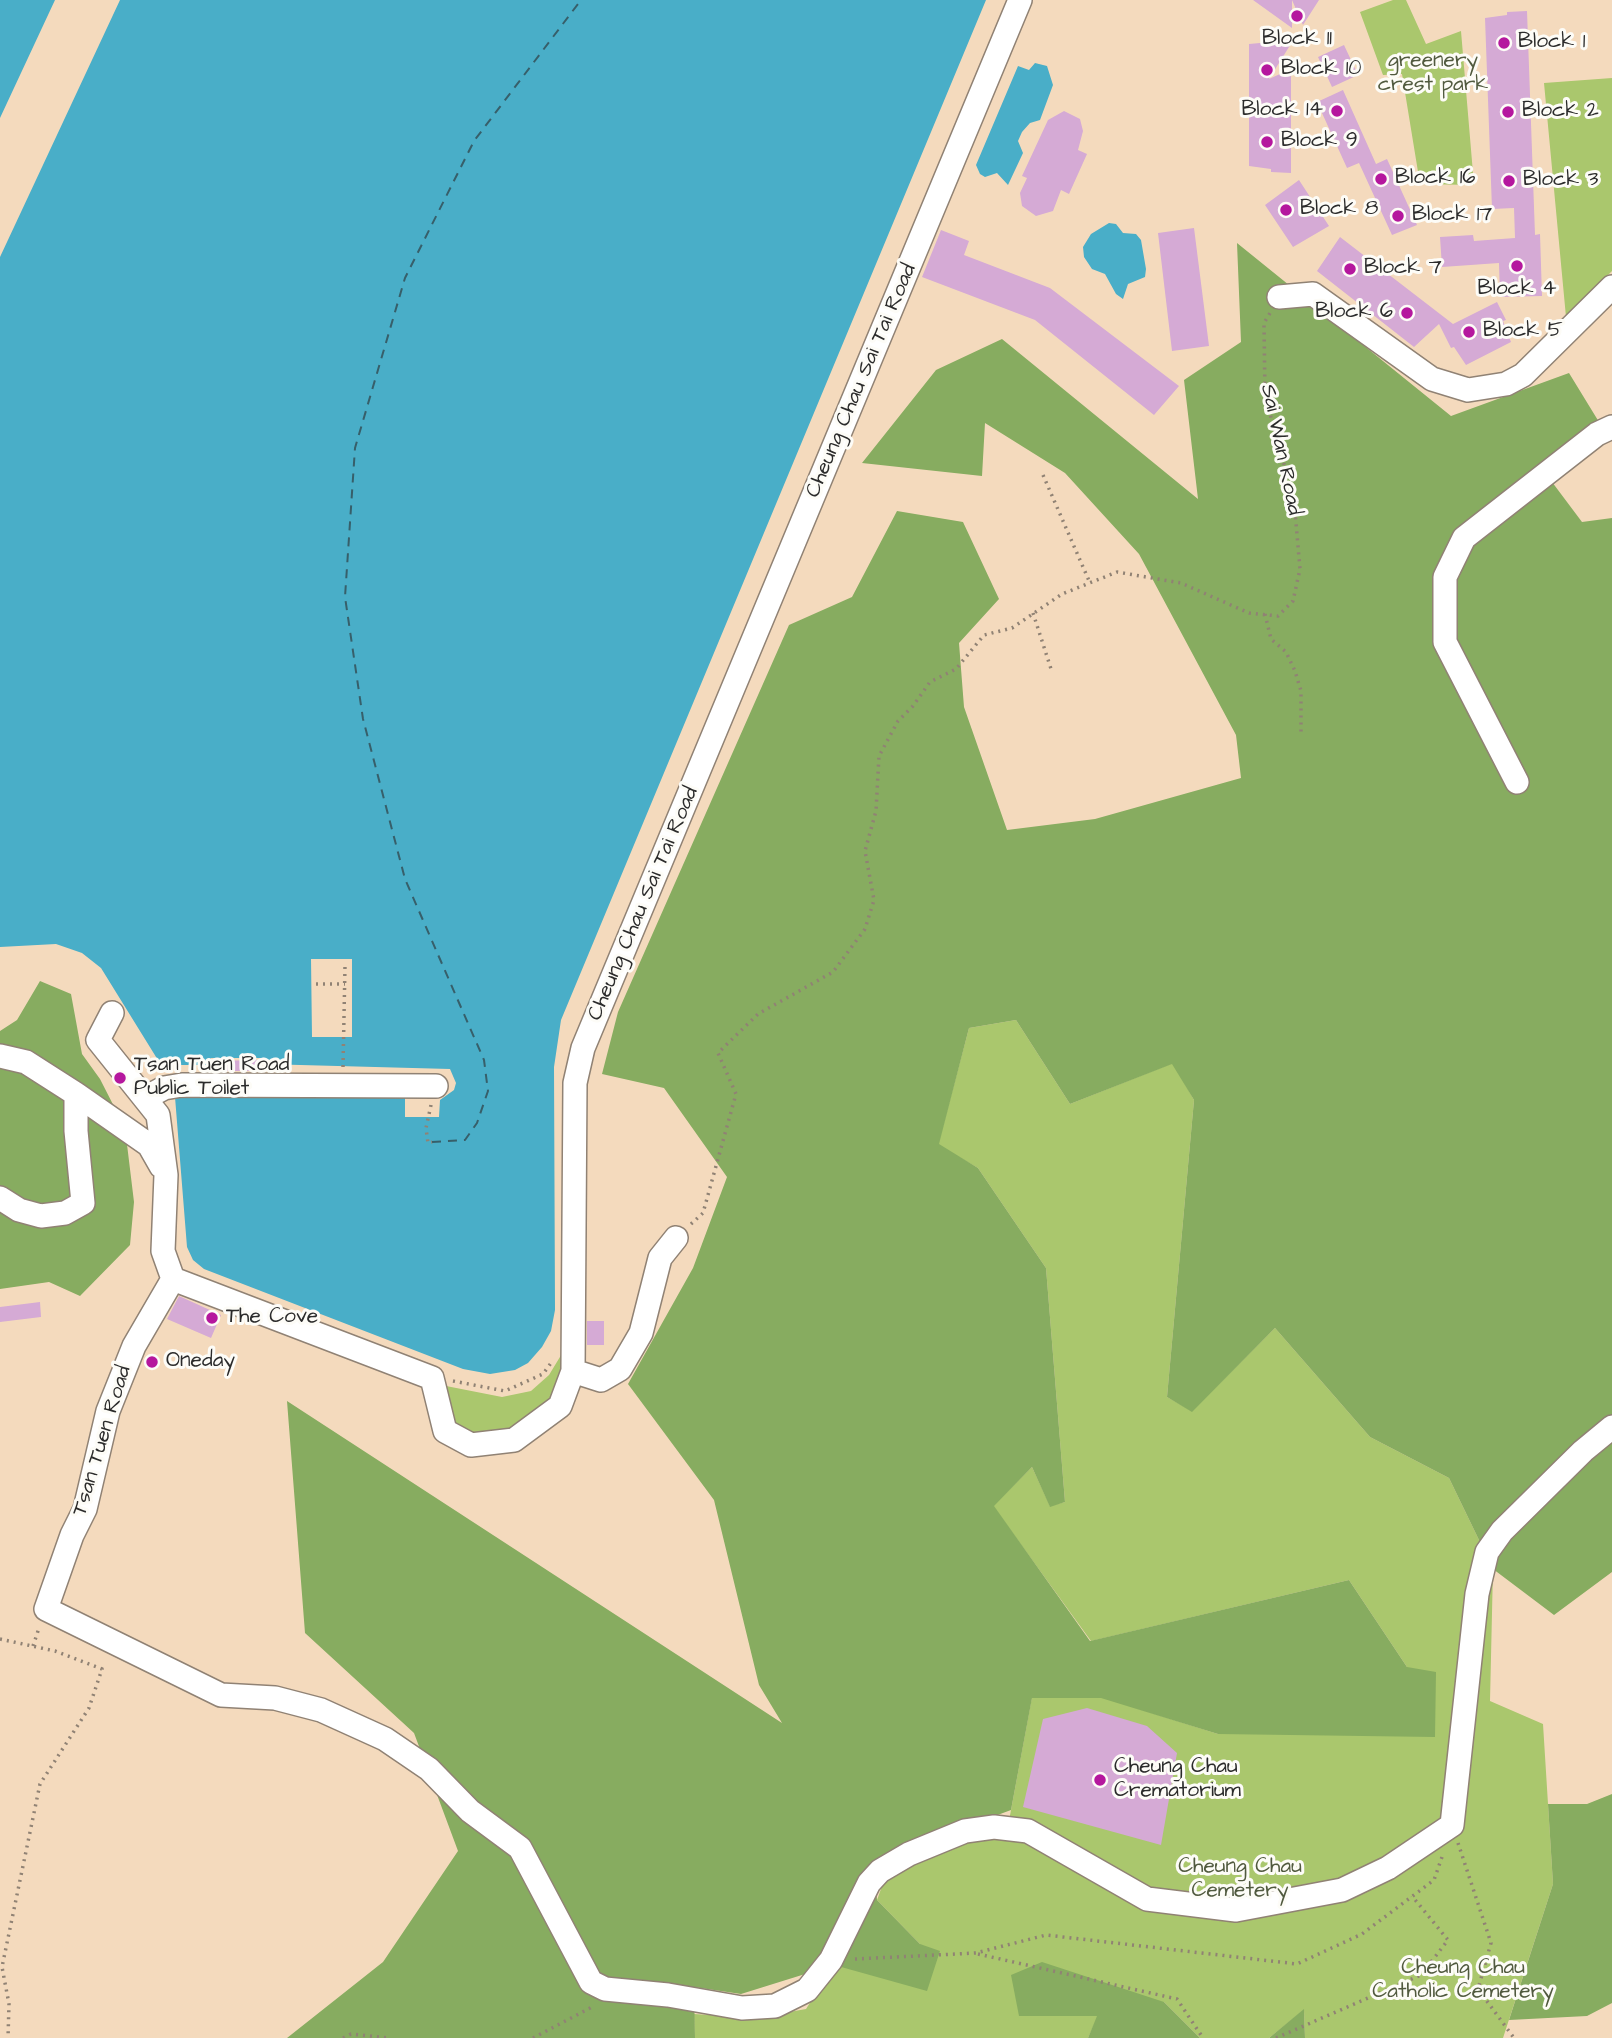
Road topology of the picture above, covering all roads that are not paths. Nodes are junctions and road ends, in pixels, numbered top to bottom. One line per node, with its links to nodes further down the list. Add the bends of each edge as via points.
1 (1020, 0): 15 (street, Cheung Chau Sai Tai Road, via 583,1048 575,1083)
2 (1612, 287): 3 (street, via 1523,375 1506,384 1468,390 1432,379 1313,294)
3 (1279, 297)
4 (1612, 427): 5 (street, via 1464,538 1445,577 1445,642)
5 (1517, 782)
6 (112, 1013): 10 (street, via 98,1040)
7 (0, 1056): 9 (street, via 26,1062)
8 (436, 1086): 10 (street, via 182,1085)
9 (76, 1094): 11 (street, via 149,1145); 12 (street, via 83,1203 65,1213 41,1216)
10 (147, 1097): 11 (street, via 158,1115)
11 (166, 1175): 14 (street, via 163,1251)
12 (0, 1198)
13 (676, 1238): 15 (street, via 660,1258 640,1333 620,1369 601,1380)
14 (173, 1279): 15 (street, Cheung Chau Sai Tai Road, via 432,1378 445,1431 471,1445 513,1440 537,1424 560,1406); 16 (street, Tsan Tuen Road, via 134,1346 108,1411 85,1509 46,1609 221,1695 275,1699 321,1710 385,1739 429,1769 470,1811 520,1848 587,1976 597,1986 764,2008 797,1997 816,1981 880,1871 965,1831 994,1827 1028,1831 1147,1899 1236,1910 1342,1890 1388,1868 1452,1825 1477,1594 1487,1552 1502,1531)
15 (573, 1371)
16 (1612, 1427)

